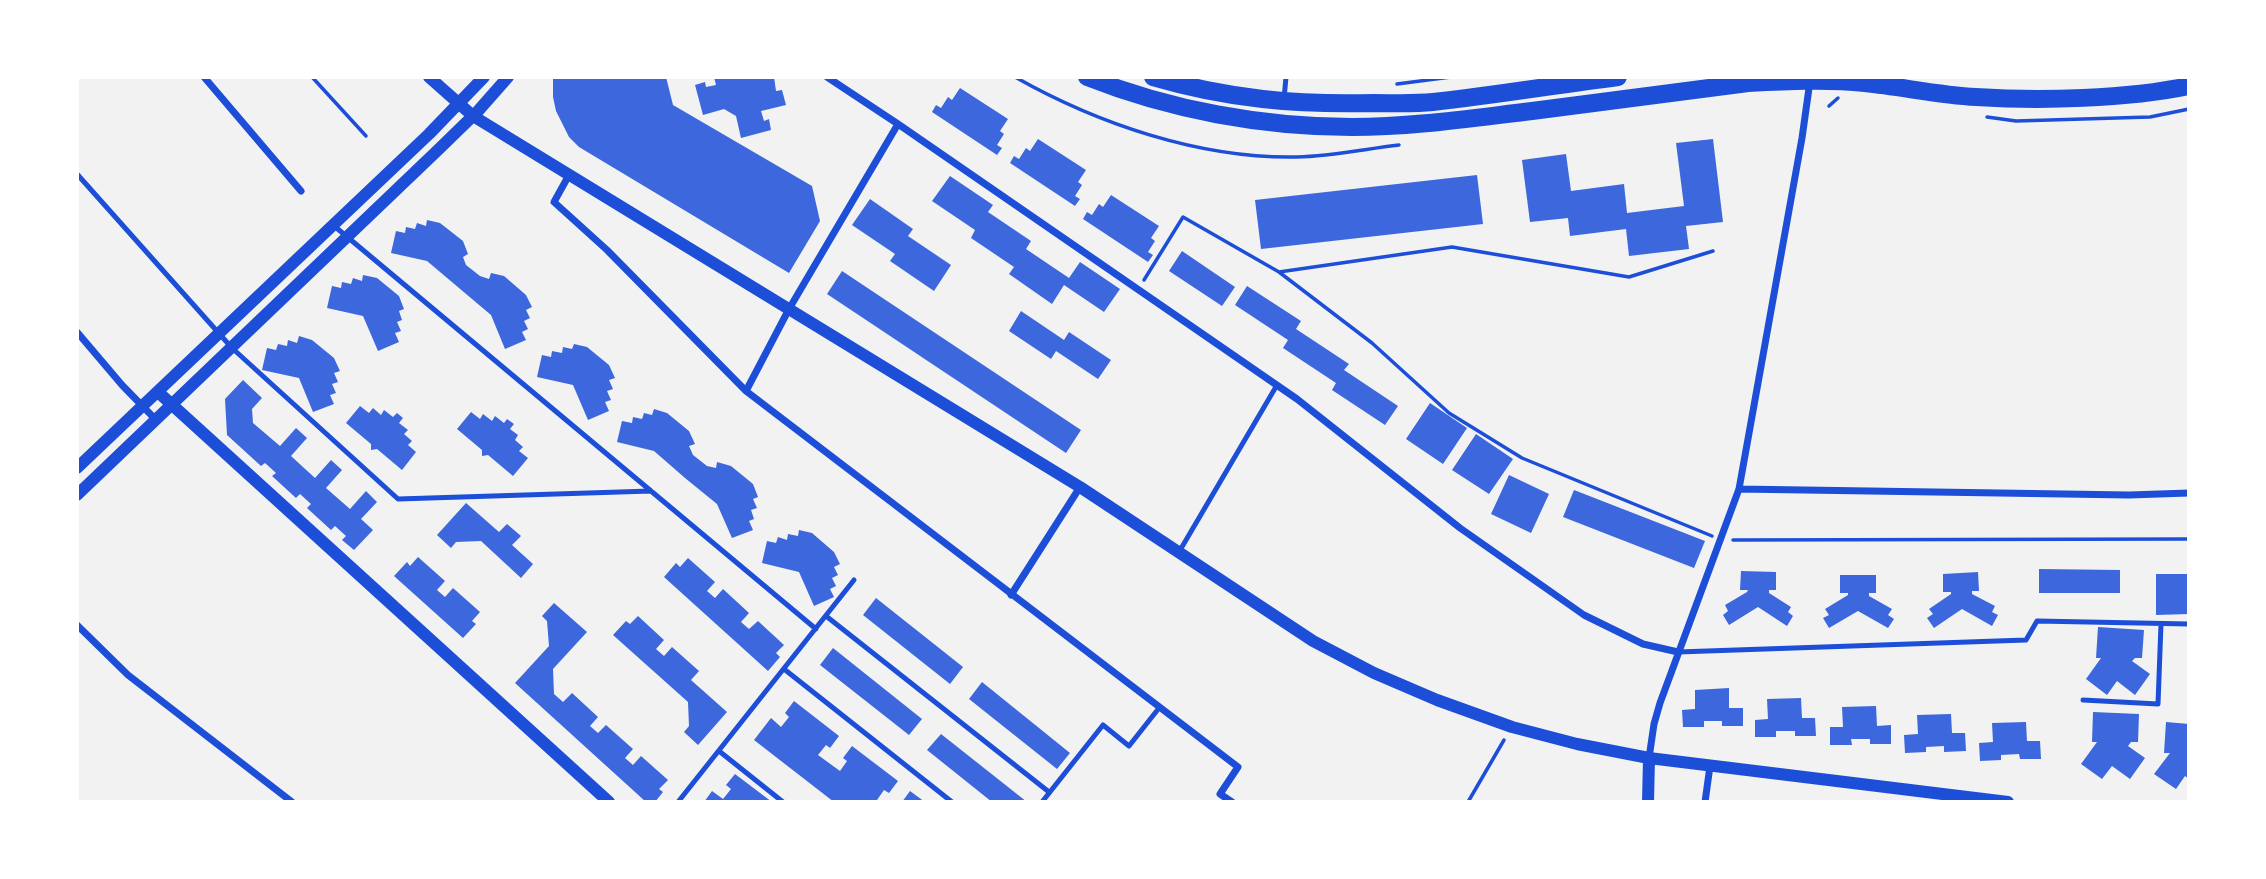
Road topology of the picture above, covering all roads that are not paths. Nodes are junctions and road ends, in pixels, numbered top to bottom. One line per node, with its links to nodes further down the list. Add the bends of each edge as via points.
1 (204, 77): 18 (street)
2 (429, 77): 13 (street)
3 (484, 77): 13 (street)
4 (508, 77): 14 (street)
5 (827, 77): 15 (street)
6 (1087, 77): 10 (main road, via 1218,114 1283,124 1352,127 1435,123)
7 (1153, 77): 12 (main road, via 1195,89)
8 (1286, 77): 12 (lane)
9 (1618, 77): 12 (main road, via 1430,102)
10 (1810, 79): 11 (main road, via 2016,99); 33 (street)
11 (2189, 86)
12 (1284, 102)
13 (458, 105): 14 (street); 19 (street)
14 (473, 116): 17 (street); 20 (street)
15 (898, 124): 21 (street); 25 (street)
16 (77, 174): 23 (lane)
17 (569, 175): 21 (street); 26 (street, via 554,202)
18 (301, 191)
19 (333, 225): 20 (lane); 23 (street)
20 (347, 237): 24 (street); 34 (lane)
21 (789, 309): 26 (street); 32 (street)
22 (77, 332): 29 (street)
23 (219, 334): 24 (lane); 27 (street)
24 (232, 348): 28 (street); 34 (lane, via 398,499)
25 (1277, 385): 37 (lane); 45 (street, via 1460,528 1584,615 1643,644)
26 (746, 391): 39 (street)
27 (158, 392): 28 (street); 29 (street)
28 (172, 404): 30 (street); 55 (street)
29 (143, 406): 30 (street); 31 (street)
30 (156, 420): 36 (street)
31 (77, 468)
32 (1080, 487): 37 (street); 39 (street)
33 (1739, 489): 35 (street); 45 (street)
34 (651, 491): 44 (lane)
35 (2189, 493)
36 (77, 495)
37 (1179, 552): 50 (street, via 1312,641 1374,673 1512,727)
38 (854, 580): 40 (lane)
39 (1011, 595): 48 (street)
40 (827, 616): 44 (lane); 52 (lane)
41 (2161, 624): 43 (lane); 45 (lane, via 2037,621 2026,640); 47 (lane, via 2158,704)
42 (77, 625): 54 (street, via 128,675)
43 (2189, 625)
44 (816, 629): 46 (lane)
45 (1678, 652): 50 (street, via 1654,724)
46 (784, 669): 49 (lane); 58 (lane)
47 (2082, 700)
48 (1159, 708): 52 (lane, via 1129,746 1103,725); 53 (street, via 1238,767)
49 (719, 751): 56 (lane); 57 (lane)
50 (1649, 758): 51 (street); 62 (street)
51 (1710, 766): 63 (street); 64 (street)
52 (1049, 792): 59 (lane)
53 (1220, 794): 60 (street); 61 (street)
54 (292, 802)
55 (609, 802)
56 (678, 802)
57 (783, 802)
58 (952, 802)
59 (1042, 802)
60 (1214, 802)
61 (1232, 802)
62 (1648, 802)
63 (1705, 802)
64 (2008, 802)

